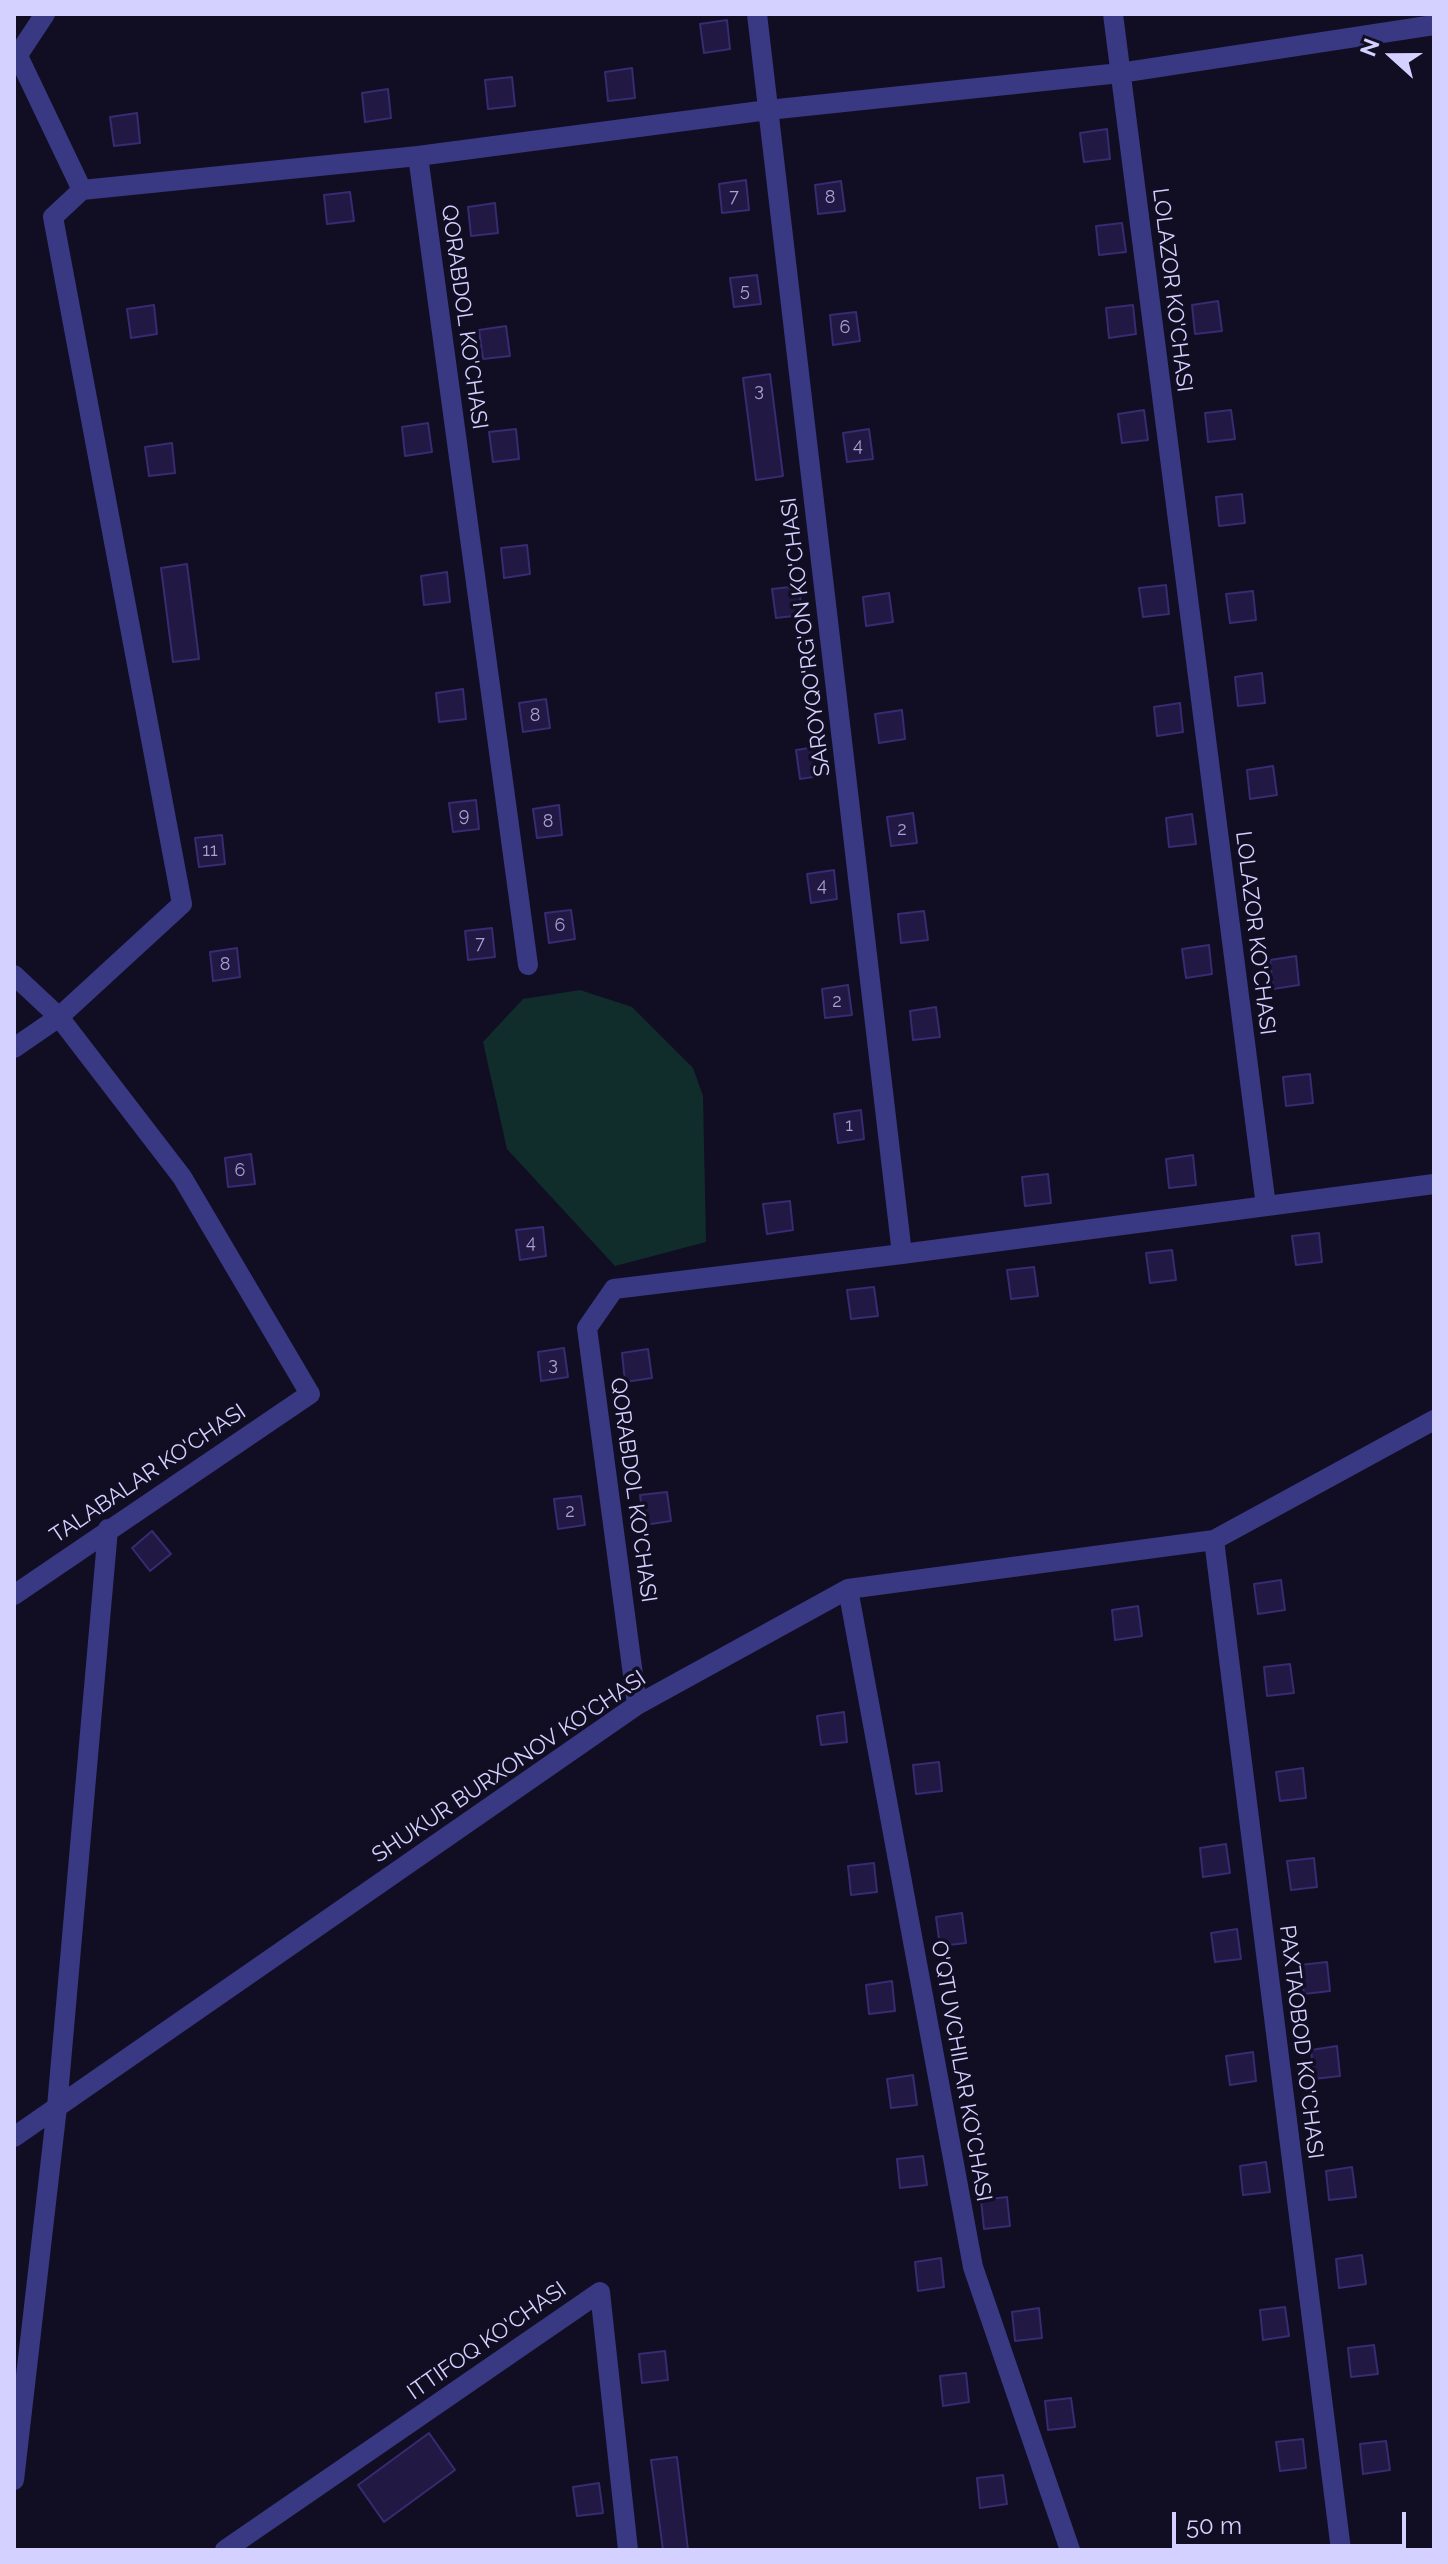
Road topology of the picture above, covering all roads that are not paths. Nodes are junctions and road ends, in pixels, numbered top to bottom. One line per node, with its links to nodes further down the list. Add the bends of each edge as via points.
1 (45, 14): 5 (street)
2 (757, 14): 7 (street, SAROYQO'RG'ON KO'CHASI)
3 (1113, 14): 6 (street, LOLAZOR KO'CHASI)
4 (1434, 25): 6 (street)
5 (16, 59): 9 (street)
6 (1120, 73): 7 (street); 15 (street, LOLAZOR KO'CHASI)
7 (768, 110): 8 (street); 16 (street, SAROYQO'RG'ON KO'CHASI)
8 (418, 156): 9 (street); 10 (street, QORABDOL KO'CHASI)
9 (82, 190): 12 (street, via 53,217 182,904)
10 (528, 965)
11 (14, 975): 12 (street)
12 (59, 1017): 13 (street); 18 (street, TALABALAR KO'CHASI, via 182,1177 310,1394)
13 (14, 1048)
14 (1434, 1184): 15 (street)
15 (1266, 1206): 16 (street)
16 (902, 1254): 22 (street, QORABDOL KO'CHASI, via 614,1289 587,1328)
17 (1434, 1420): 19 (street, SHUKUR BURXONOV KO'CHASI)
18 (108, 1529): 21 (street, TALABALAR KO'CHASI); 23 (street)
19 (1214, 1540): 20 (street, SHUKUR BURXONOV KO'CHASI); 29 (street, PAXTAOBOD KO'CHASI)
20 (848, 1589): 22 (street, SHUKUR BURXONOV KO'CHASI); 28 (street, O'QTUVCHILAR KO'CHASI, via 973,2267)
21 (14, 1595)
22 (637, 1705): 23 (street, SHUKUR BURXONOV KO'CHASI)
23 (57, 2107): 24 (street, SHUKUR BURXONOV KO'CHASI); 25 (street)
24 (14, 2137)
25 (14, 2480)
26 (225, 2550): 27 (street, ITTIFOQ KO'CHASI, via 600,2292)
27 (628, 2550)
28 (1070, 2550)
29 (1341, 2550)

